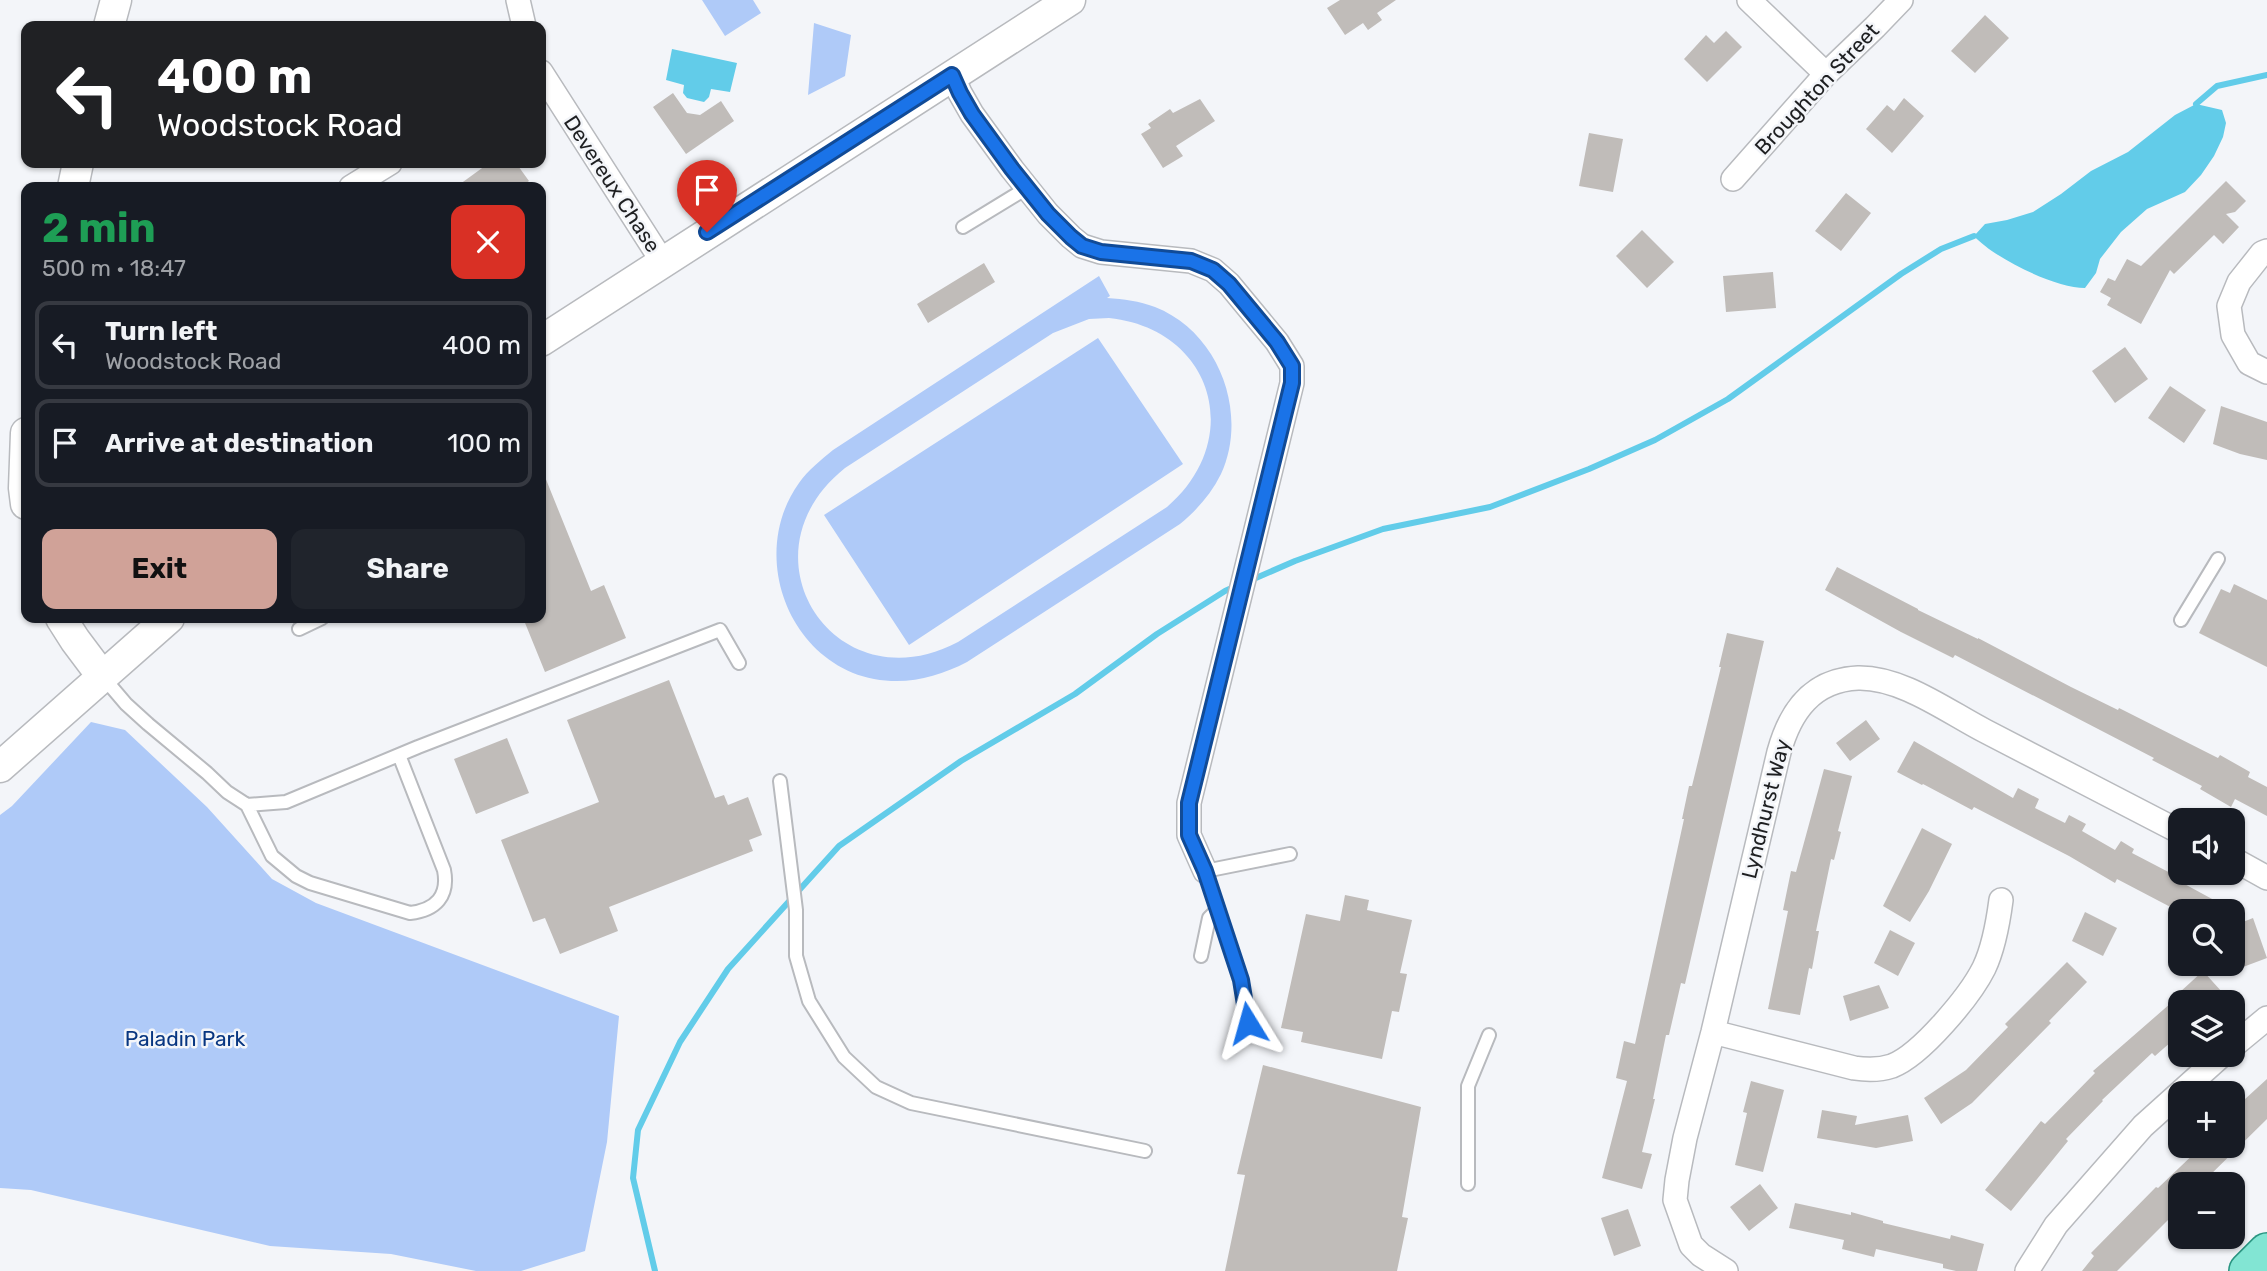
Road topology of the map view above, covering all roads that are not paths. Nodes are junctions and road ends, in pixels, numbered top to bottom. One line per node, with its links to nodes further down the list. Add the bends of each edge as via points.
1 (116, 0): 6 (street)
2 (518, 0): 7 (street)
3 (1070, 0): 9 (street)
4 (1749, 0): 8 (street)
5 (1901, 0): 8 (street, Broughton Street)
6 (111, 21)
7 (523, 21)
8 (1826, 74): 12 (street, Broughton Street)
9 (952, 75): 14 (street, via 972,114); 17 (street)
10 (546, 80): 17 (street, Devereux Chase)
11 (382, 168): 13 (street)
12 (1733, 178)
13 (359, 182)
14 (1027, 188): 15 (lane); 35 (street, via 1082,246 1191,261 1213,270 1277,342 1292,366 1292,383 1189,803 1189,835)
15 (963, 227)
16 (2267, 251): 19 (street, via 2239,282 2229,306 2233,335 2249,363)
17 (662, 261): 18 (street)
18 (546, 338)
19 (2267, 372)
20 (2218, 558): 21 (lane)
21 (2182, 620)
22 (64, 623): 27 (street)
23 (163, 623): 27 (street)
24 (312, 623): 25 (lane)
25 (299, 629)
26 (739, 663): 28 (lane, via 720,630)
27 (102, 676): 29 (street); 31 (lane, via 148,724)
28 (399, 755): 31 (lane, via 286,802); 31 (lane, via 446,881 438,902 423,911 410,913 296,876 272,856)
29 (0, 767)
30 (780, 781): 46 (lane, via 796,910 796,956 809,1001 844,1058 876,1087 911,1103)
31 (247, 805)
32 (2168, 826): 42 (street, Lyndhurst Way, via 1894,685 1857,678 1819,689 1803,701 1784,731)
33 (1290, 854): 35 (lane)
34 (2245, 865): 36 (street)
35 (1205, 871): 38 (lane)
36 (2267, 877)
37 (2001, 900): 42 (street, via 1990,951 1969,993 1917,1049 1890,1067 1854,1068)
38 (1218, 909): 39 (lane, via 1209,918); 41 (lane, via 1241,980)
39 (1201, 956)
40 (2267, 1018): 44 (street)
41 (1248, 1023)
42 (1713, 1032): 49 (street, Lyndhurst Way, via 1685,1138 1675,1200 1690,1244)
43 (1489, 1035): 47 (lane, via 1468,1086)
44 (2245, 1036)
45 (2209, 1067): 50 (street, via 2143,1126 2056,1225)
46 (1145, 1151)
47 (1468, 1184)
48 (2267, 1252): 51 (main road)
49 (1726, 1271)
50 (2027, 1271)
51 (2248, 1271)

